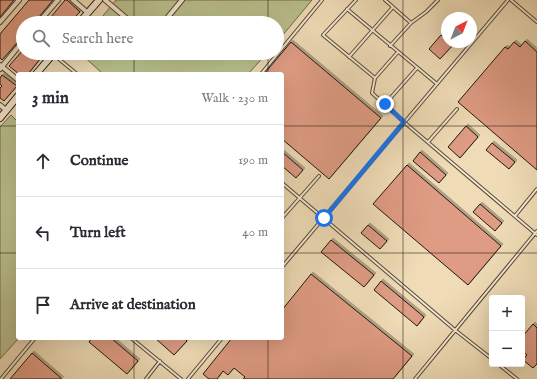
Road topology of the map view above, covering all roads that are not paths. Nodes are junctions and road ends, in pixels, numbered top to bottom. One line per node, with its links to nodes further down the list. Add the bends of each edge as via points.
1 (19, 0): 20 (street)
2 (58, 0): 16 (street)
3 (73, 0): 15 (street)
4 (99, 0): 15 (street)
5 (106, 0): 18 (street)
6 (182, 0): 19 (street)
7 (322, 0): 24 (lane)
8 (356, 0): 14 (lane)
9 (385, 0): 13 (lane)
10 (438, 0): 22 (lane)
11 (508, 0): 39 (lane)
12 (511, 0): 21 (lane)
13 (393, 7): 22 (lane); 23 (lane)
14 (347, 9): 23 (lane); 28 (lane, via 323,36)
15 (88, 13): 17 (street)
16 (44, 16)
17 (86, 16)
18 (124, 16)
19 (169, 16)
20 (0, 22)
21 (537, 22)
22 (410, 24): 25 (lane)
23 (373, 31): 25 (lane); 28 (lane)
24 (284, 46)
25 (390, 46): 27 (lane)
26 (16, 49): 32 (street)
27 (398, 52): 33 (lane); 38 (lane)
28 (349, 57): 38 (lane)
29 (48, 60): 34 (street)
30 (62, 60): 35 (lane)
31 (273, 60): 36 (lane)
32 (1, 67): 37 (street)
33 (417, 68): 39 (lane); 41 (lane)
34 (38, 72)
35 (75, 72)
36 (263, 72)
37 (16, 78)
38 (375, 78): 41 (lane, via 372,93)
39 (436, 84): 46 (lane)
40 (16, 98): 44 (street)
41 (385, 104): 46 (lane)
42 (0, 105): 44 (street)
43 (457, 109): 47 (lane)
44 (6, 110): 45 (street)
45 (0, 118)
46 (404, 122): 47 (lane); 54 (lane)
47 (428, 142): 53 (lane)
48 (319, 176): 51 (lane)
49 (284, 185): 51 (lane)
50 (537, 189): 53 (lane)
51 (300, 198): 52 (lane); 54 (lane)
52 (284, 216)
53 (515, 216): 55 (lane)
54 (324, 218): 56 (lane); 57 (lane)
55 (536, 233): 57 (lane)
56 (284, 265)
57 (455, 330): 61 (lane); 68 (lane)
58 (34, 340): 64 (lane)
59 (134, 340): 62 (lane)
60 (220, 340): 67 (lane)
61 (489, 357)
62 (160, 361): 65 (lane); 66 (lane)
63 (502, 367): 69 (lane)
64 (1, 379)
65 (146, 379)
66 (181, 379)
67 (188, 379)
68 (415, 379)
69 (516, 379)

